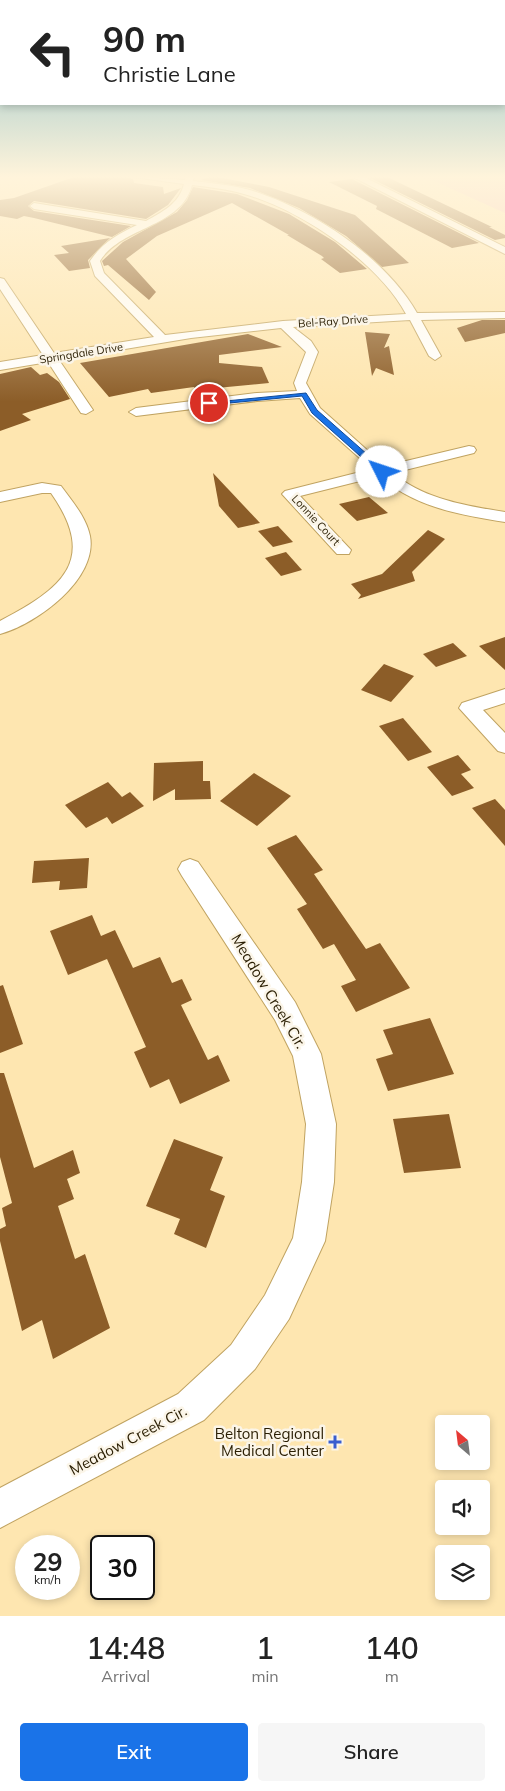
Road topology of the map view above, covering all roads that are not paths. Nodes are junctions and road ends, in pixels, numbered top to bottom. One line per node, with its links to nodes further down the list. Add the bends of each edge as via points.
1 (101, 251): 7 (street, via 95,261 99,274)
2 (355, 251): 5 (street, via 387,277)
3 (0, 281): 9 (street)
4 (505, 315): 5 (street, Bel-Ray Drive)
5 (412, 317): 6 (street, Bel-Ray Drive); 8 (street)
6 (283, 324): 7 (street, Bel-Ray Drive); 11 (street, via 312,352 300,382)
7 (162, 339): 9 (street, Springdale Drive)
8 (435, 356)
9 (50, 358): 10 (street, Springdale Drive); 12 (street)
10 (0, 366)
11 (304, 394): 13 (street); 15 (street, via 315,411)
12 (86, 410)
13 (136, 412)
14 (469, 450): 15 (street)
15 (382, 472): 17 (street, via 398,486 428,500 455,509); 18 (street, Lonnie Court, via 290,494)
16 (0, 496): 19 (street, via 42,488 56,489 83,534 82,554 69,583 34,611)
17 (505, 517)
18 (343, 550)
19 (0, 628)
20 (505, 696): 21 (street, via 469,708)
21 (505, 746)
22 (190, 869): 23 (street, Meadow Creek Cir., via 285,1011 307,1054 321,1124 318,1182 309,1241 277,1307 243,1357 191,1407)
23 (0, 1509)

